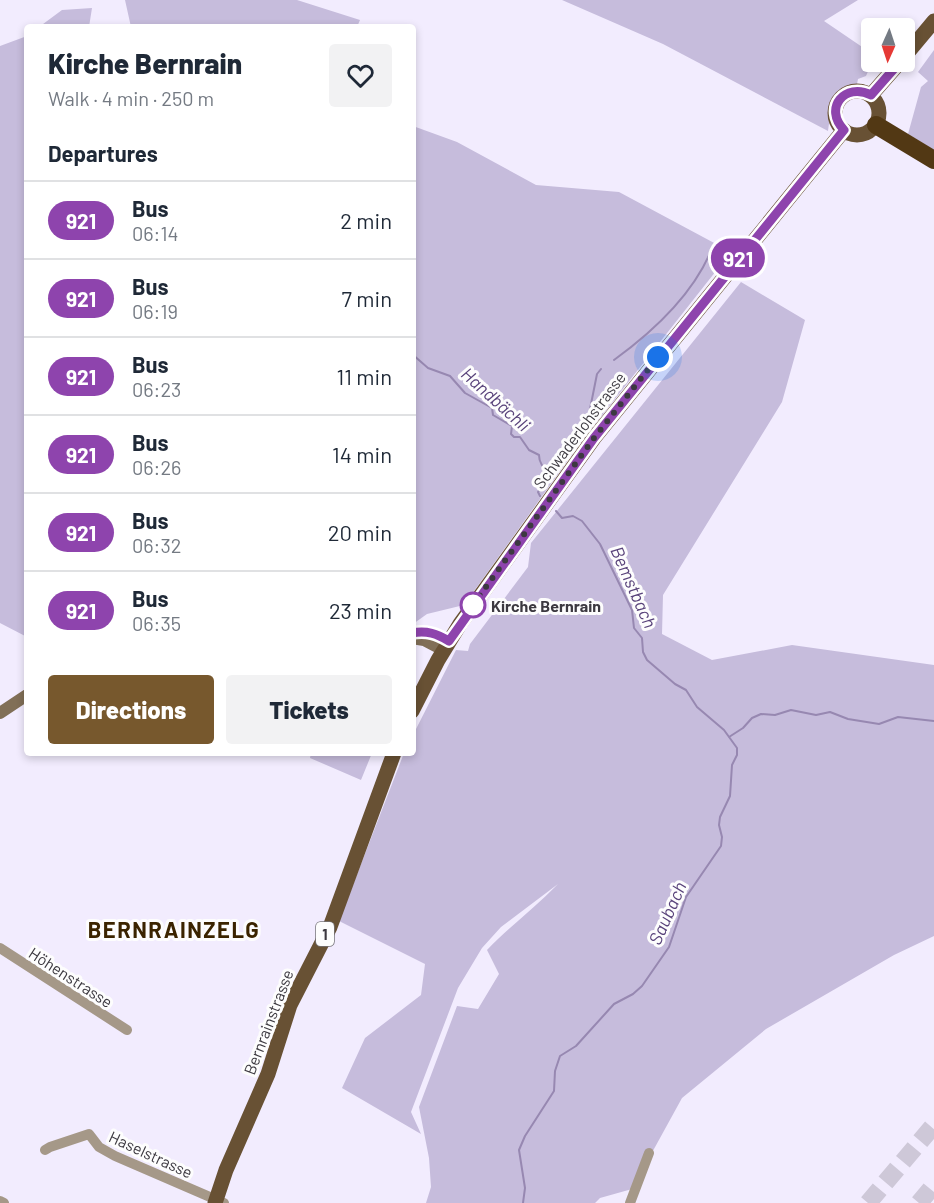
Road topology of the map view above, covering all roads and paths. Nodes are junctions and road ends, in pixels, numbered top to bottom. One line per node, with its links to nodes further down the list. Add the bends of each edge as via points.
1 (934, 21): 2 (main road)
2 (915, 44)
3 (891, 72): 4 (main road)
4 (871, 95): 5 (main road, via 880,112); 6 (main road, via 857,90 838,102 835,114)
5 (876, 124): 6 (main road, via 865,134); 7 (highway)
6 (844, 130): 10 (main road, Schwaderlohstrasse, via 594,438)
7 (934, 160)
8 (416, 632): 10 (main road, via 436,634)
9 (416, 639): 10 (main road)
10 (446, 646): 12 (main road)
11 (24, 697): 13 (main road)
12 (416, 703)
13 (0, 713)
14 (393, 756): 19 (main road, Bernrainstrasse / 1, via 330,927 290,1005 268,1074 226,1170)
15 (0, 948): 16 (street, Höhenstrasse)
16 (127, 1030)
17 (45, 1150): 19 (street, Haselstrasse, via 89,1134 99,1147 115,1156)
18 (649, 1153): 20 (street)
19 (218, 1202)
20 (630, 1203)

